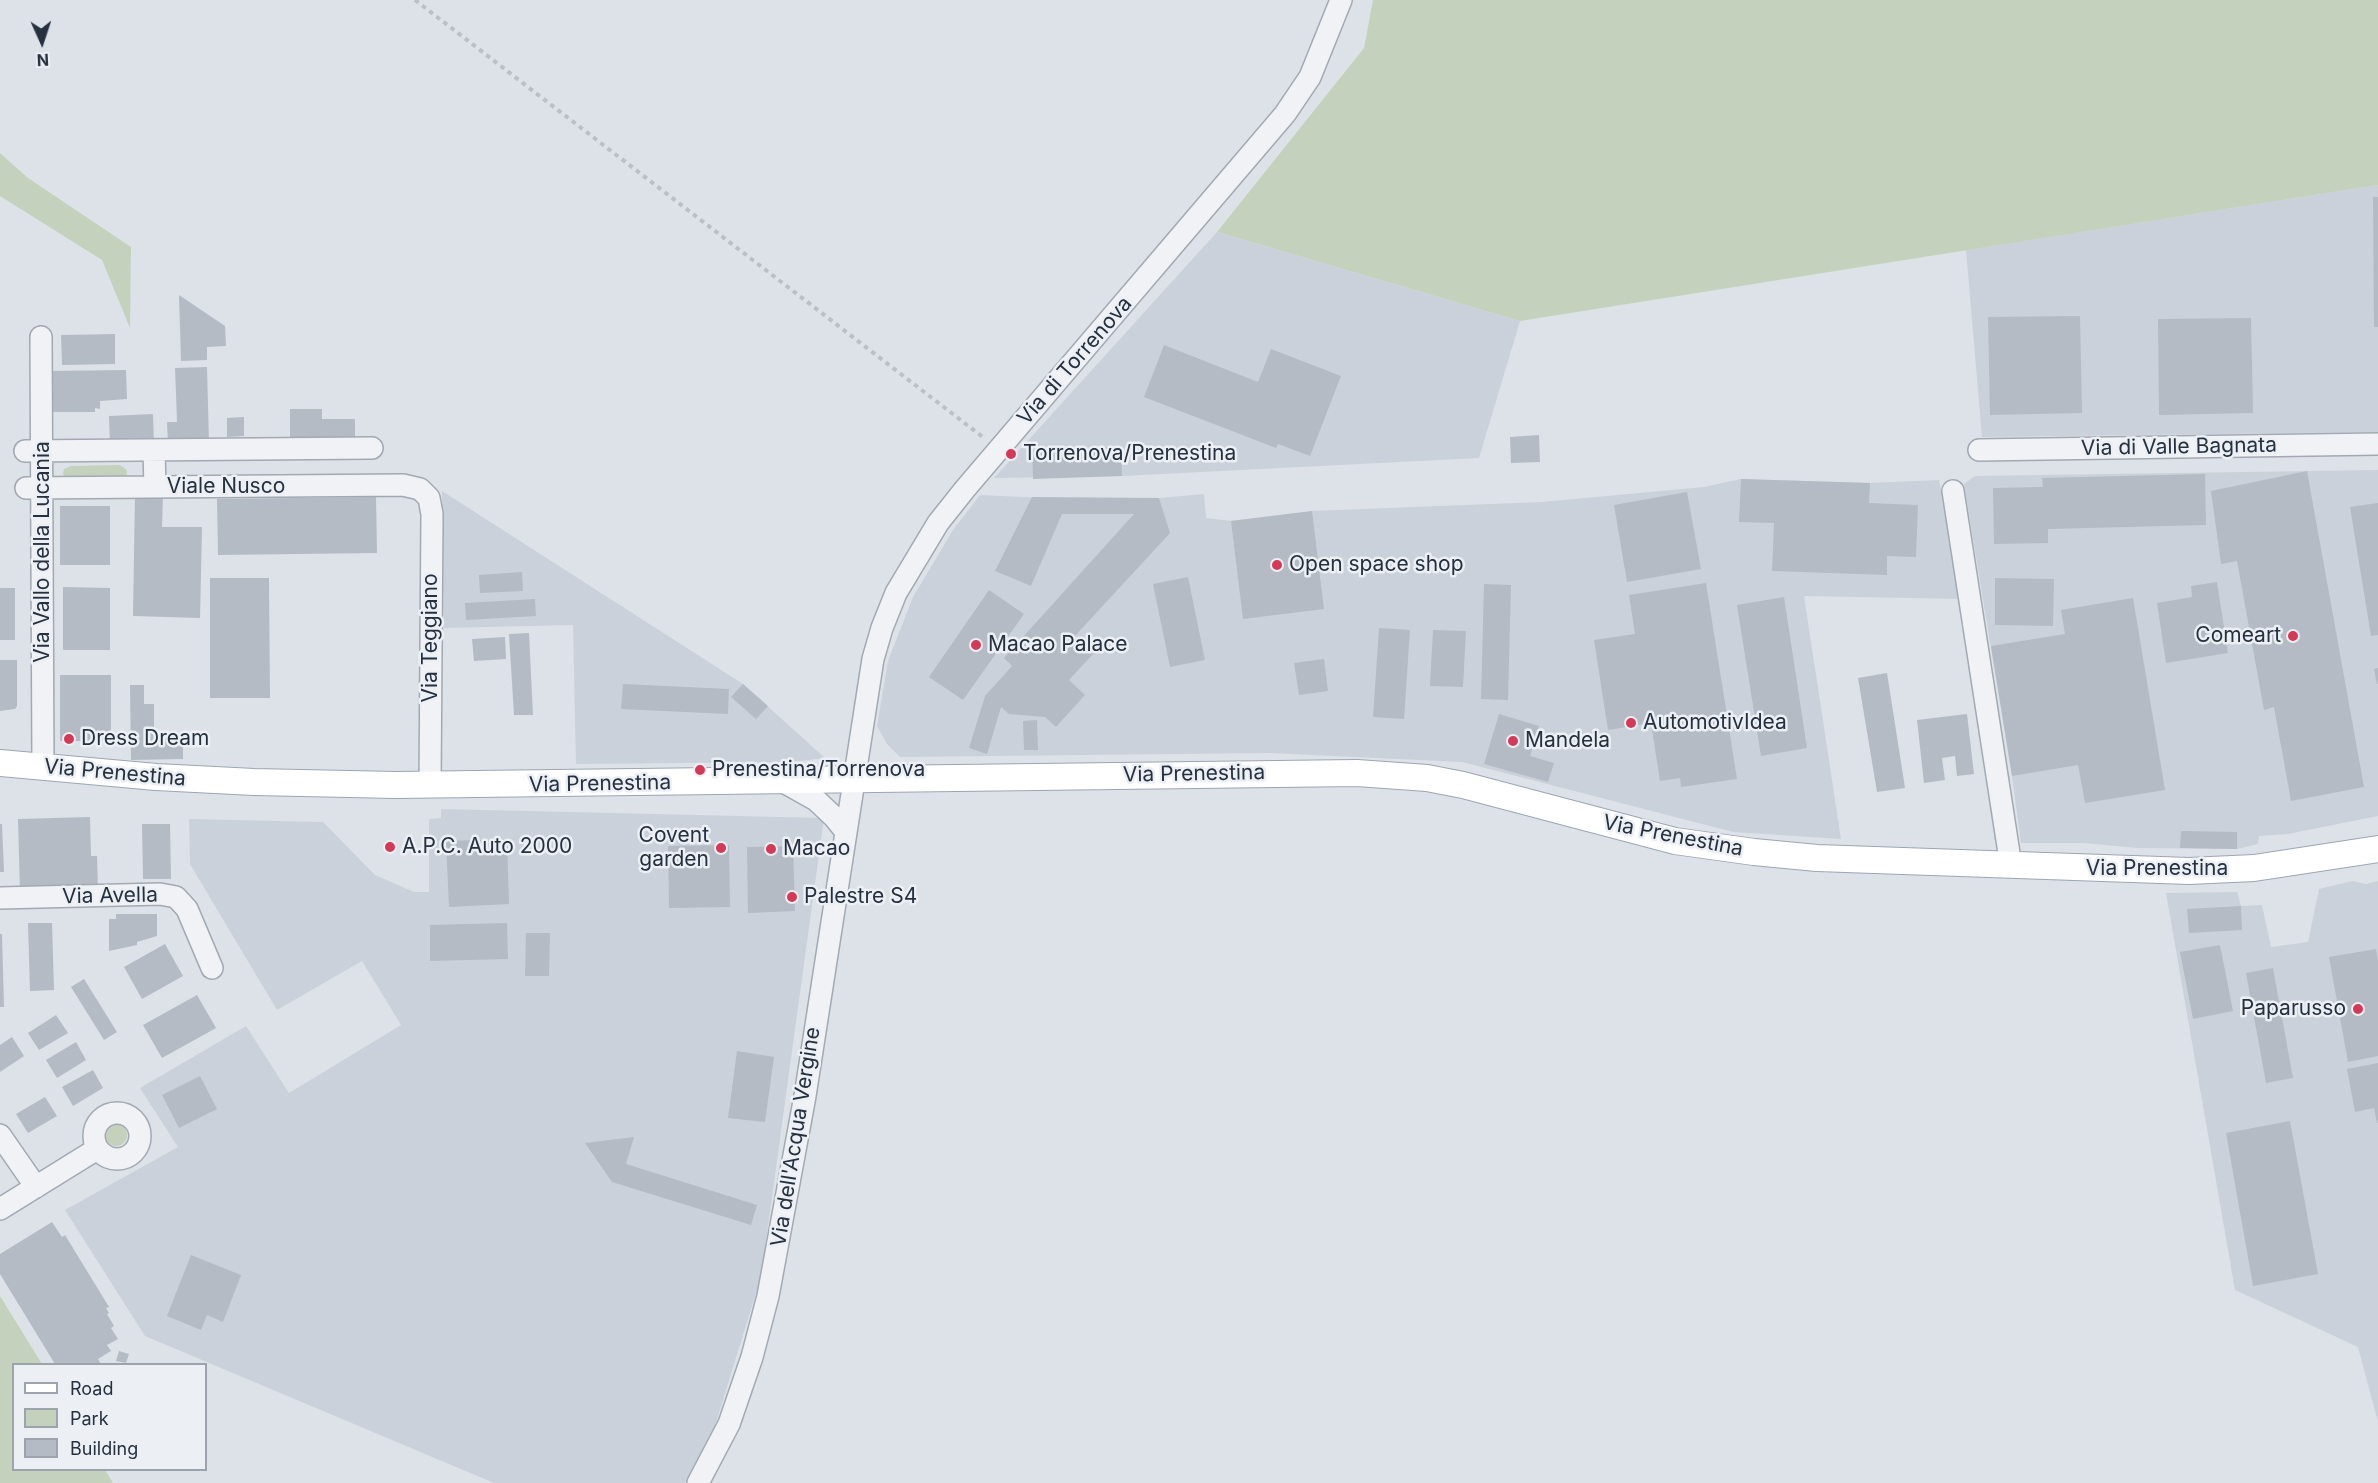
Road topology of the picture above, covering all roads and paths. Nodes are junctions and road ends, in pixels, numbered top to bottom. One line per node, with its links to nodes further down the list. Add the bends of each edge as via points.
1 (415, 0): 6 (path)
2 (1341, 0): 6 (street, Via di Torrenova, via 1310,77 1285,114)
3 (41, 337): 9 (street, Via Vallo della Lucania)
4 (2378, 444): 8 (street, Via di Valle Bagnata)
5 (372, 448): 7 (street, Viale Nusco)
6 (999, 449): 16 (street, Via di Torrenova, via 938,523 896,593 873,659)
7 (154, 450): 9 (street, Viale Nusco); 10 (street)
8 (1979, 450)
9 (34, 451): 11 (street, Via Vallo della Lucania)
10 (155, 487): 11 (street, Viale Nusco); 13 (street, Viale Nusco, via 408,485)
11 (34, 488): 15 (street, Via Vallo della Lucania)
12 (1953, 491): 21 (street)
13 (425, 493): 18 (street, Via Teggiano, via 432,514)
14 (0, 763): 15 (main road, Via Prenestina)
15 (43, 767): 18 (main road, Via Prenestina, via 254,783)
16 (854, 780): 17 (main road, Via Prenestina); 19 (street, Via dell'Acqua Vergine); 21 (main road, Via Prenestina, via 1267,773 1398,775 1463,784 1646,834 1720,848 1842,860)
17 (782, 781): 18 (main road, Via Prenestina); 19 (street, via 816,800)
18 (430, 785)
19 (846, 832): 28 (street, Via dell'Acqua Vergine, via 805,1096 768,1296 729,1424)
20 (2378, 849): 21 (main road, Via Prenestina, via 2239,869)
21 (2011, 866)
22 (0, 898): 23 (street, Via Avella, via 160,894 176,897 187,909)
23 (212, 968)
24 (0, 1135): 26 (street)
25 (97, 1149): 26 (street)
26 (36, 1187): 27 (street)
27 (0, 1209)
28 (698, 1483)

